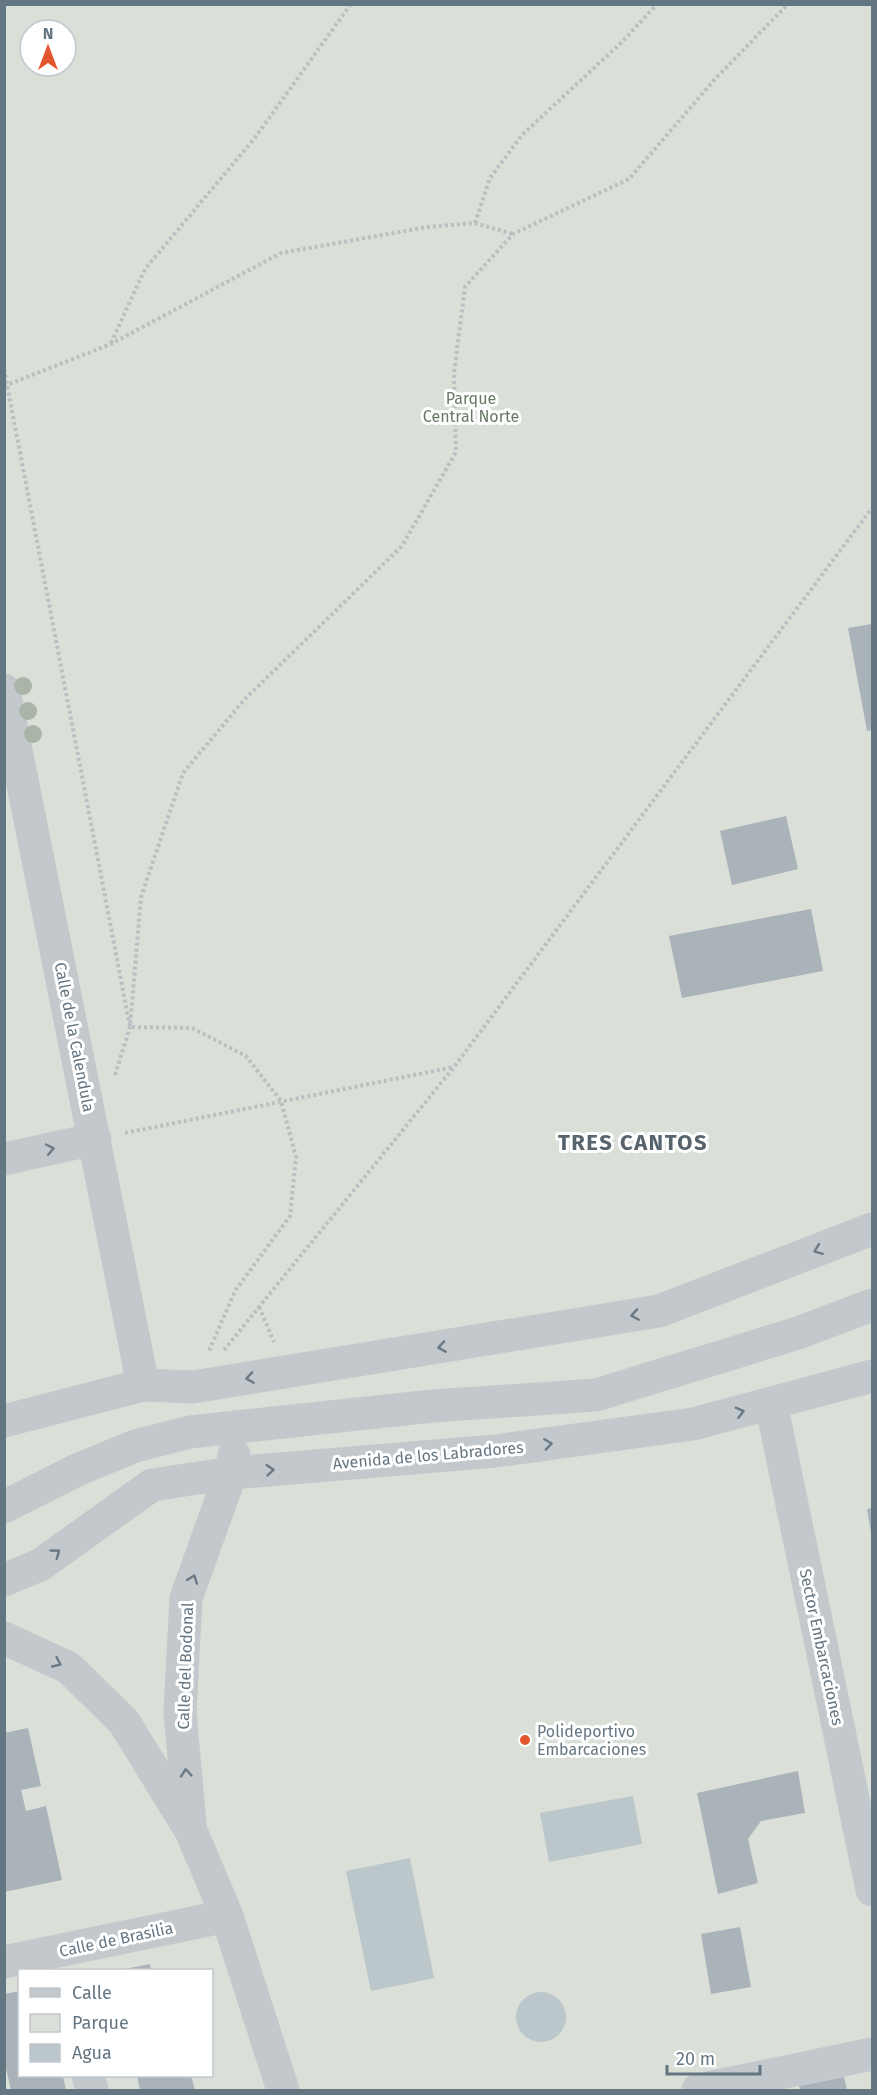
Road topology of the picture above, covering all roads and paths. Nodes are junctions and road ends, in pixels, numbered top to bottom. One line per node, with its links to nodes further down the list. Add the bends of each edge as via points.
1 (351, 4): 6 (path, via 254,139 144,269)
2 (657, 4): 4 (path, via 522,135 490,178)
3 (788, 4): 5 (path, via 716,78 629,179)
4 (475, 223): 5 (path); 6 (path, via 427,227 281,254)
5 (513, 234): 11 (path, via 465,287 454,373 456,452 402,546 244,700 183,773 141,897)
6 (111, 344): 8 (path)
7 (4, 369): 8 (path)
8 (6, 385): 11 (path)
9 (873, 508): 12 (path)
10 (4, 690): 15 (street, Calle de la Calendula)
11 (130, 1027): 13 (path); 14 (path, via 192,1028 246,1056)
12 (454, 1067): 14 (path); 21 (path)
13 (113, 1083)
14 (281, 1101): 15 (path); 21 (path, via 296,1157 290,1216 235,1291)
15 (95, 1139): 16 (street, one-way to 15); 20 (street, Calle de la Calendula)
16 (4, 1159)
17 (873, 1229): 21 (street, one-way to 21, via 659,1311)
18 (873, 1305): 24 (street, via 798,1333 596,1395 433,1406)
19 (873, 1376): 22 (street, Avenida de los Labradores)
20 (143, 1385): 21 (street); 23 (street)
21 (193, 1387): 24 (street, Calle del Bodonal, via 221,1407)
22 (771, 1403): 25 (street, Avenida de los Labradores, one-way to 22, via 507,1449 693,1424); 30 (street, Sector Embarcaciones)
23 (4, 1421)
24 (228, 1427): 25 (street, Calle del Bodonal, via 236,1448); 26 (street, via 135,1446)
25 (231, 1473): 27 (street, Avenida de los Labradores, one-way to 25, via 40,1565 152,1485); 29 (street, Calle del Bodonal, one-way to 25, via 180,1712 186,1598)
26 (4, 1507)
27 (4, 1580)
28 (4, 1638): 29 (street, Calle del Bodonal, one-way to 29, via 69,1668 124,1722)
29 (191, 1831): 31 (street, Calle del Bodonal)
30 (873, 1890)
31 (227, 1917): 32 (street, Calle de Brasilia); 35 (street, Calle del Bodonal)
32 (56, 1961): 33 (street, Calle de Brasilia)
33 (4, 1962)
34 (873, 2055): 36 (street)
35 (283, 2091)
36 (698, 2091)

